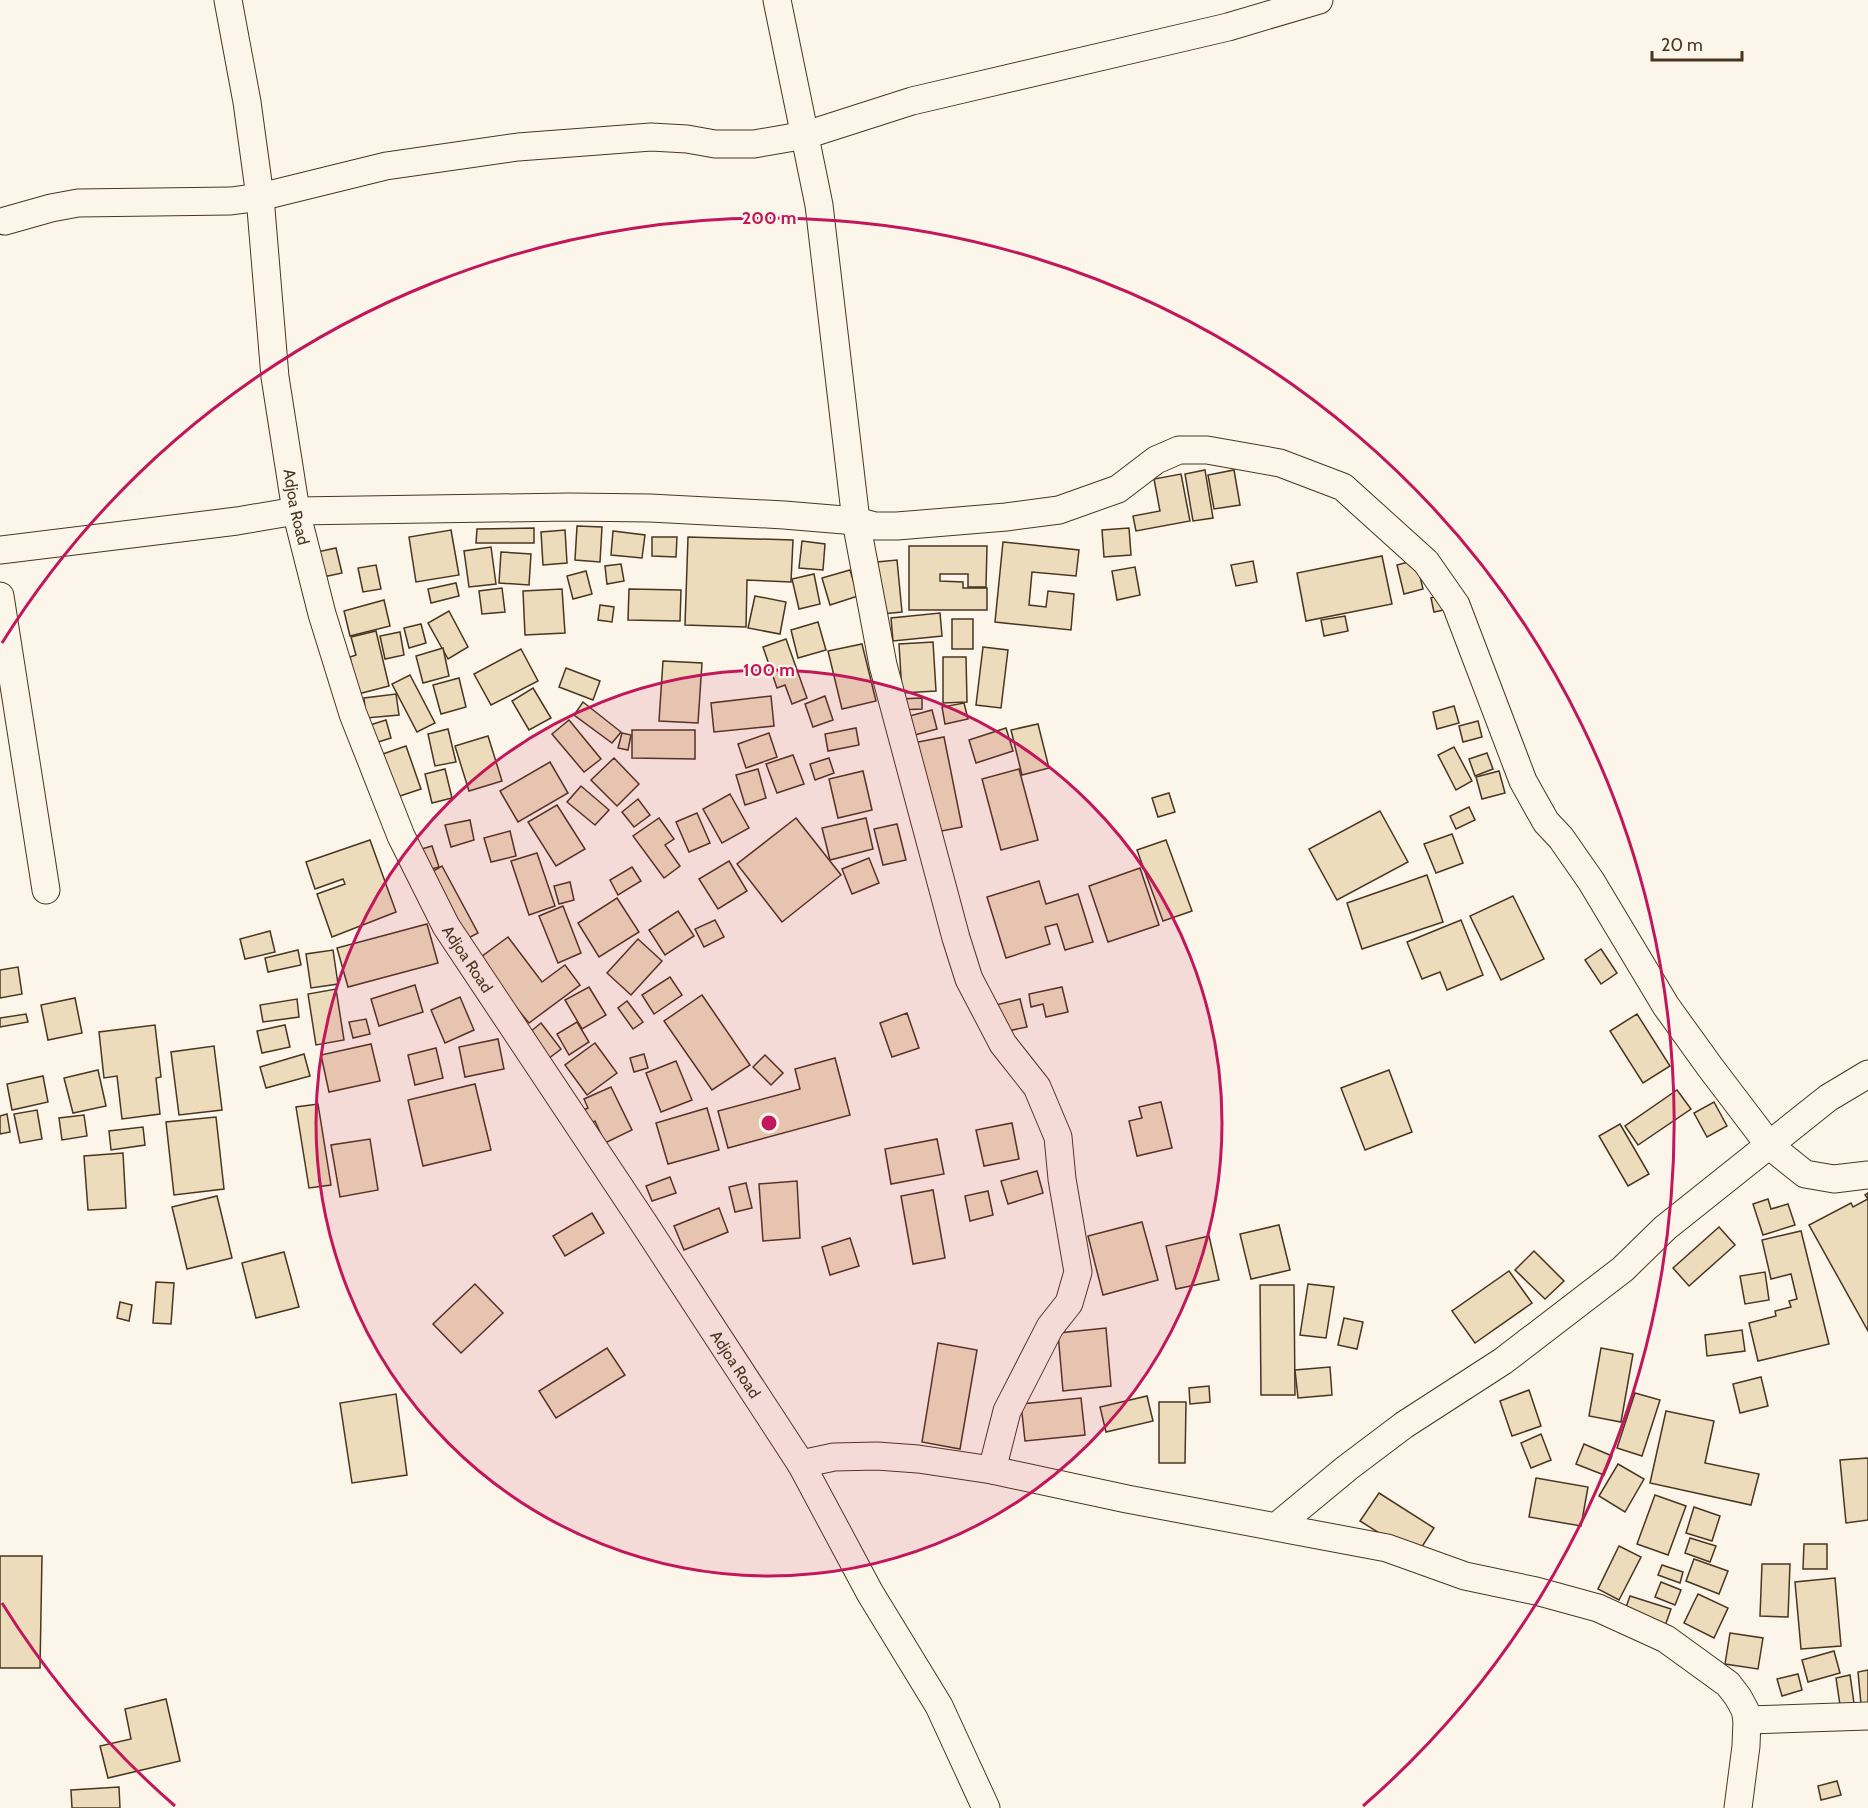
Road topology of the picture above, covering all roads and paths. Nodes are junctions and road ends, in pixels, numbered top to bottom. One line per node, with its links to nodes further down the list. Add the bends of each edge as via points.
1 (228, 0): 5 (street, Adjoa Road)
2 (777, 0): 4 (street)
3 (1319, 0): 4 (street, via 1228,27 912,101)
4 (806, 135): 5 (street, via 754,144 651,137 518,147 386,166); 8 (street, via 819,205)
5 (260, 198): 6 (street, via 78,203); 7 (street, Adjoa Road, via 275,377)
6 (5, 221)
7 (296, 511): 8 (street, via 638,508); 9 (street); 15 (street, Adjoa Road, via 353,714 401,836 446,926)
8 (856, 521): 13 (street, via 897,526 1059,510 1118,489 1156,460 1179,450 1208,450 1280,463 1343,487 1426,562 1456,604 1523,781 1546,822 1591,881 1666,1006); 16 (street, via 884,665 956,938 969,979 993,1026 1037,1087 1058,1137 1078,1272 1069,1303 1050,1327 1007,1411)
9 (0, 550)
10 (0, 596): 11 (street)
11 (46, 890)
12 (1868, 1074): 13 (street, via 1828,1098)
13 (1770, 1146): 14 (street, via 1805,1174 1834,1179); 17 (street, via 1665,1228 1623,1269 1503,1361 1404,1425)
14 (1868, 1175)
15 (801, 1464): 16 (street, via 834,1457 877,1456); 20 (street, Adjoa Road, via 870,1593 939,1706)
16 (992, 1470): 17 (street)
17 (1277, 1526): 19 (street, via 1387,1548 1465,1576 1598,1608 1666,1639 1713,1672 1738,1697)
18 (1868, 1716): 19 (street)
19 (1747, 1720): 21 (street)
20 (986, 1808)
21 (1738, 1808)

